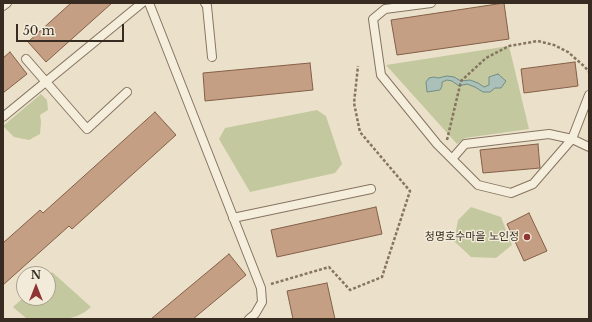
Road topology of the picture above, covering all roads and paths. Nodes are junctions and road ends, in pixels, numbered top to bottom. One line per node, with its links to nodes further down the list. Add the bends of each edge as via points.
1 (7, 3): 6 (lane)
2 (142, 3): 11 (lane)
3 (149, 3): 20 (lane)
4 (205, 3): 7 (lane)
5 (431, 3): 17 (lane, via 385,9 373,19 382,75)
6 (3, 6)
7 (212, 57)
8 (26, 59): 11 (lane)
9 (358, 66): 21 (path, via 354,103 360,132 410,190 382,277 350,290 328,267)
10 (589, 72): 17 (path, via 568,52 538,41 509,46 486,58 461,81)
11 (45, 82): 12 (lane, via 87,129); 14 (lane)
12 (127, 92)
13 (589, 95): 15 (lane)
14 (3, 117)
15 (572, 139): 16 (lane); 18 (lane, via 550,134 465,144); 18 (lane, via 533,184 511,193 478,185)
16 (589, 147)
17 (444, 151): 18 (lane)
18 (452, 159)
19 (371, 189): 20 (lane)
20 (233, 218): 21 (lane)
21 (261, 288): 22 (lane, via 262,302)
22 (254, 317)

